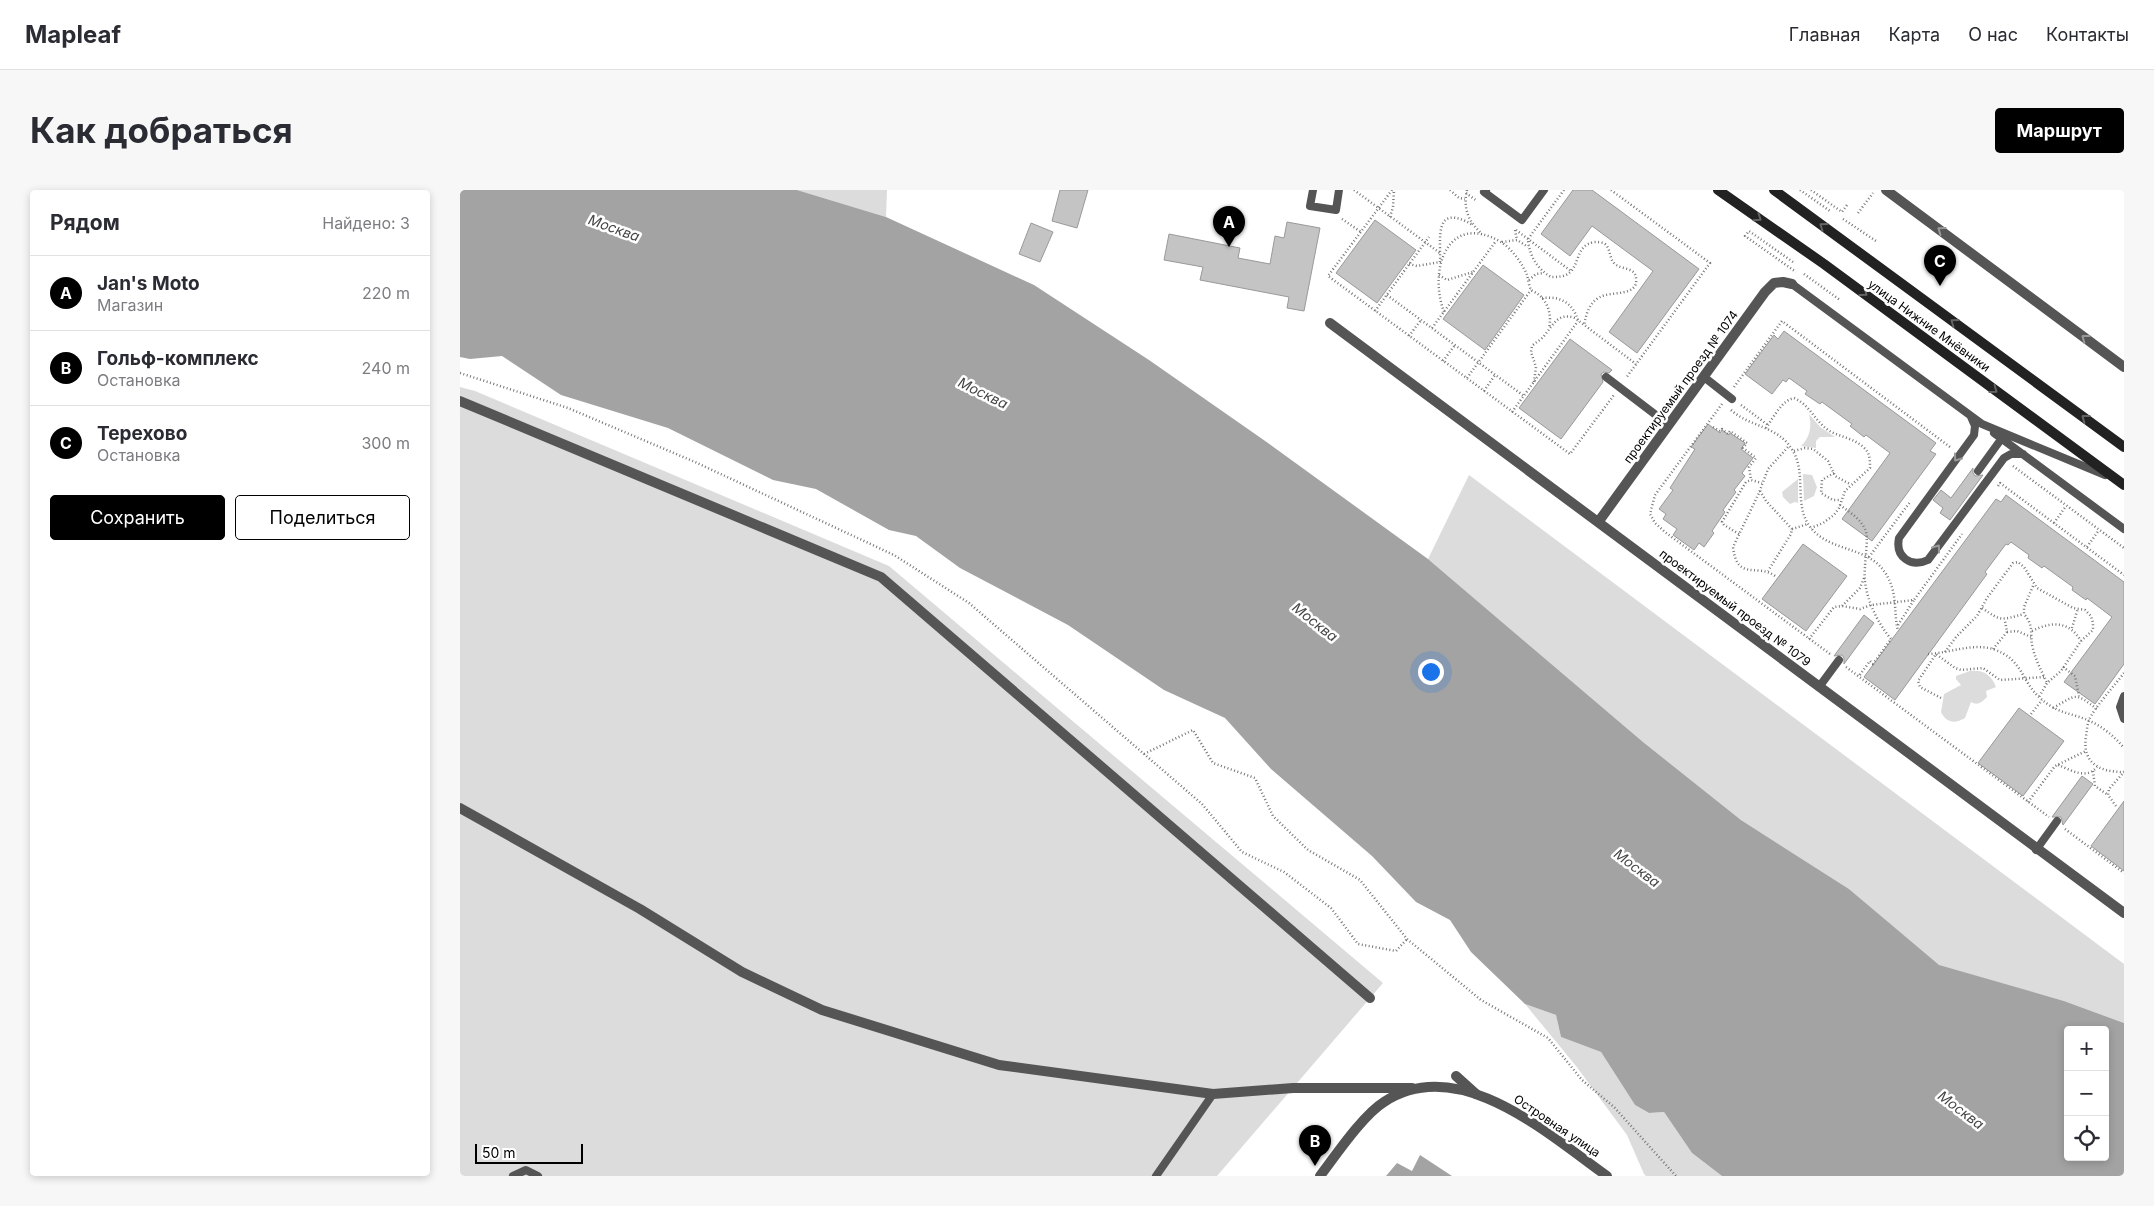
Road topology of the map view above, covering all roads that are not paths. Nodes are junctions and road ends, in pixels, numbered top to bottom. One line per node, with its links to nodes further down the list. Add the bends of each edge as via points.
1 (1312, 190): 2 (lane, via 1310,206 1336,210)
2 (1339, 190)
3 (1486, 190): 4 (lane, via 1484,192 1522,220)
4 (1544, 190)
5 (1718, 190): 22 (main road, улица Нижние Мнёвники, one-way to 22)
6 (1774, 190): 19 (main road, улица Нижние Мнёвники, one-way to 6)
7 (1886, 190): 10 (street, one-way to 7)
8 (1792, 284): 11 (street, проектируемый проезд № 1074, via 1774,283); 15 (lane)
9 (1330, 323): 24 (street, проектируемый проезд № 1079)
10 (2124, 367)
11 (1704, 377): 13 (lane); 16 (street, проектируемый проезд № 1074)
12 (1606, 378): 16 (lane)
13 (1730, 397)
14 (460, 401): 34 (street, via 881,576)
15 (1970, 416): 17 (lane); 20 (lane, one-way to 20, via 1975,426 1974,435 1899,538 1899,550 1905,560 1916,564 1928,560 2004,458 2010,454)
16 (1669, 424): 24 (street, проектируемый проезд № 1074)
17 (1982, 424): 18 (lane); 22 (lane)
18 (2002, 438): 20 (lane); 21 (lane)
19 (2124, 447)
20 (2023, 454): 25 (lane)
21 (1978, 471)
22 (2114, 478): 23 (main road, улица Нижние Мнёвники)
23 (2124, 485)
24 (1600, 521): 27 (street, проектируемый проезд № 1079)
25 (2124, 529)
26 (1838, 660): 27 (lane)
27 (1820, 686): 32 (street, проектируемый проезд № 1079)
28 (2124, 696): 29 (lane, via 2120,707)
29 (2124, 719)
30 (460, 808): 37 (street, via 640,909 742,972 822,1010 999,1065)
31 (2057, 822): 32 (lane)
32 (2036, 850): 33 (street, проектируемый проезд № 1079)
33 (2124, 914)
34 (1370, 998)
35 (1456, 1076): 38 (street)
36 (1412, 1088): 37 (street, via 1293,1088); 38 (street, Островная улица, via 1453,1088); 42 (street, Островная улица, via 1383,1102)
37 (1212, 1094): 41 (lane)
38 (1476, 1094): 43 (street, Островная улица, via 1506,1106)
39 (513, 1176): 40 (lane, via 526,1170)
40 (538, 1176)
41 (1156, 1176)
42 (1320, 1176)
43 (1607, 1176)

